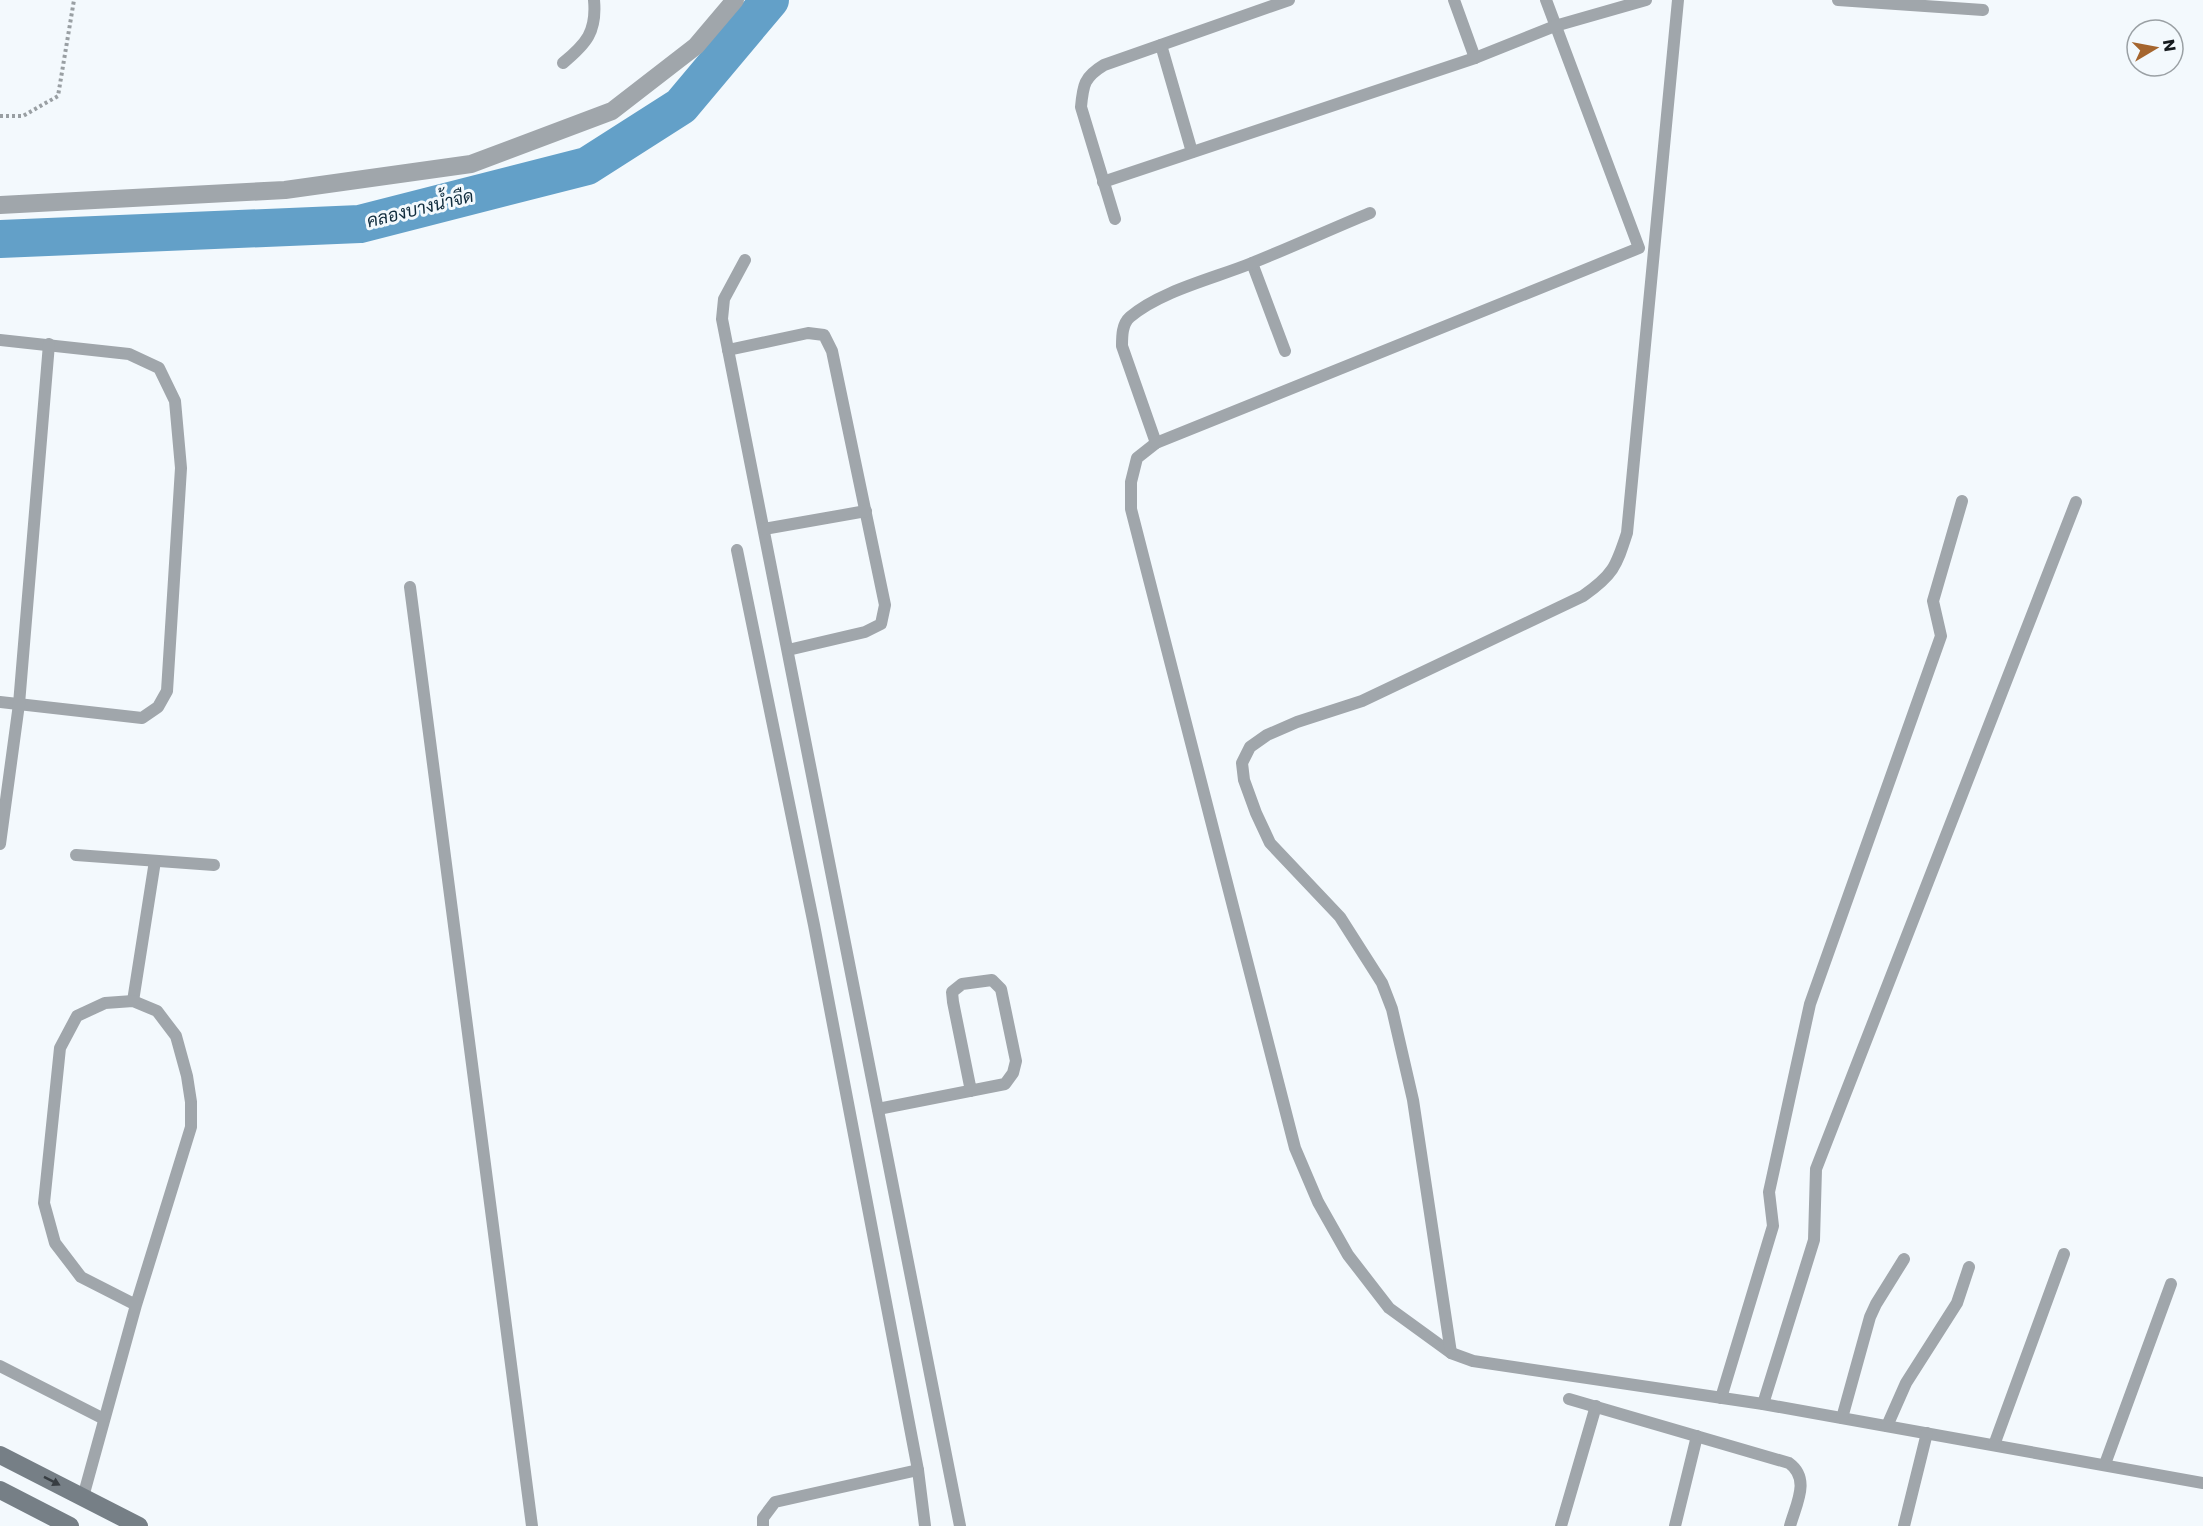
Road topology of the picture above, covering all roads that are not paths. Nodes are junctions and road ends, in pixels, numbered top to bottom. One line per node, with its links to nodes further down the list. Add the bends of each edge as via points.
1 (594, 0): 13 (lane, via 592,28 584,46)
2 (735, 0): 16 (street, via 696,46 612,111 471,164 285,190)
3 (1289, 0): 11 (lane)
4 (1454, 0): 12 (lane)
5 (1546, 0): 10 (lane)
6 (1646, 0): 10 (lane)
7 (1678, 0): 20 (lane)
8 (1838, 0): 9 (lane)
9 (1983, 10)
10 (1555, 26): 12 (lane); 19 (lane)
11 (1161, 45): 14 (lane); 15 (lane, via 1089,74 1081,107)
12 (1475, 58): 14 (lane)
13 (563, 63)
14 (1192, 152): 15 (lane)
15 (1103, 182): 18 (lane)
16 (0, 205)
17 (1370, 213): 22 (lane)
18 (1115, 219)
19 (1639, 248): 20 (lane); 27 (lane)
20 (1655, 252): 49 (lane, via 1627,533 1618,560 1604,581 1583,596 1373,696 1267,735 1250,747 1242,763 1244,780 1270,843 1340,917 1382,983 1392,1009 1413,1100)
21 (745, 260): 25 (lane, via 724,299 722,319)
22 (1251, 263): 26 (lane); 27 (lane, via 1168,295 1128,318 1122,346)
23 (0, 340): 24 (lane)
24 (49, 344): 36 (lane); 36 (lane, via 129,354 159,368 175,400 181,468 168,691 158,707 142,718)
25 (728, 350): 30 (lane, via 808,333 824,334 832,351); 31 (lane)
26 (1285, 351)
27 (1156, 443): 49 (lane, via 1137,458 1131,482 1131,509 1295,1148 1318,1202 1348,1256 1389,1308)
28 (1962, 501): 51 (lane, via 1933,602 1941,636 1810,1005 1769,1192 1773,1226)
29 (2076, 502): 53 (lane, via 1816,1168 1814,1240)
30 (866, 512): 31 (lane); 34 (lane, via 885,605 880,624 865,632)
31 (764, 529): 34 (lane)
32 (737, 550): 63 (lane, via 814,925)
33 (410, 587): 69 (lane)
34 (788, 650): 43 (lane)
35 (0, 702): 36 (lane)
36 (19, 704): 37 (lane)
37 (0, 844)
38 (76, 855): 39 (lane)
39 (155, 861): 40 (lane); 41 (lane)
40 (214, 865)
41 (133, 1001): 48 (lane, via 157,1011 176,1036 191,1102 190,1127); 48 (lane, via 105,1003 77,1016 60,1048 44,1203 55,1243 81,1277)
42 (971, 1090): 42 (lane, via 1005,1084 1016,1061 1001,989 992,980 962,984 952,992); 43 (lane)
43 (878, 1109): 72 (lane)
44 (2064, 1254): 60 (lane)
45 (1904, 1259): 55 (lane, via 1870,1317)
46 (1969, 1267): 57 (lane, via 1957,1303 1905,1383)
47 (2171, 1284): 62 (lane)
48 (136, 1305): 56 (lane)
49 (1451, 1353): 51 (lane, via 1473,1360)
50 (0, 1366): 56 (lane)
51 (1721, 1398): 53 (lane)
52 (1569, 1399): 54 (lane)
53 (1764, 1404): 55 (lane)
54 (1596, 1406): 59 (lane); 73 (lane)
55 (1842, 1418): 57 (lane)
56 (104, 1419): 66 (lane)
57 (1887, 1426): 58 (lane)
58 (1927, 1433): 60 (lane); 76 (lane)
59 (1697, 1436): 74 (lane); 75 (lane, via 1789,1463 1798,1470 1801,1488)
60 (1994, 1445): 62 (lane)
61 (0, 1455): 66 (main road, one-way to 66)
62 (2105, 1464): 64 (lane)
63 (918, 1470): 70 (lane, via 775,1502 763,1518); 71 (lane)
64 (2203, 1483)
65 (0, 1490): 67 (main road)
66 (83, 1497): 68 (main road)
67 (70, 1526)
68 (139, 1526)
69 (532, 1526)
70 (763, 1526)
71 (925, 1526)
72 (960, 1526)
73 (1562, 1526)
74 (1675, 1526)
75 (1790, 1526)
76 (1904, 1526)

